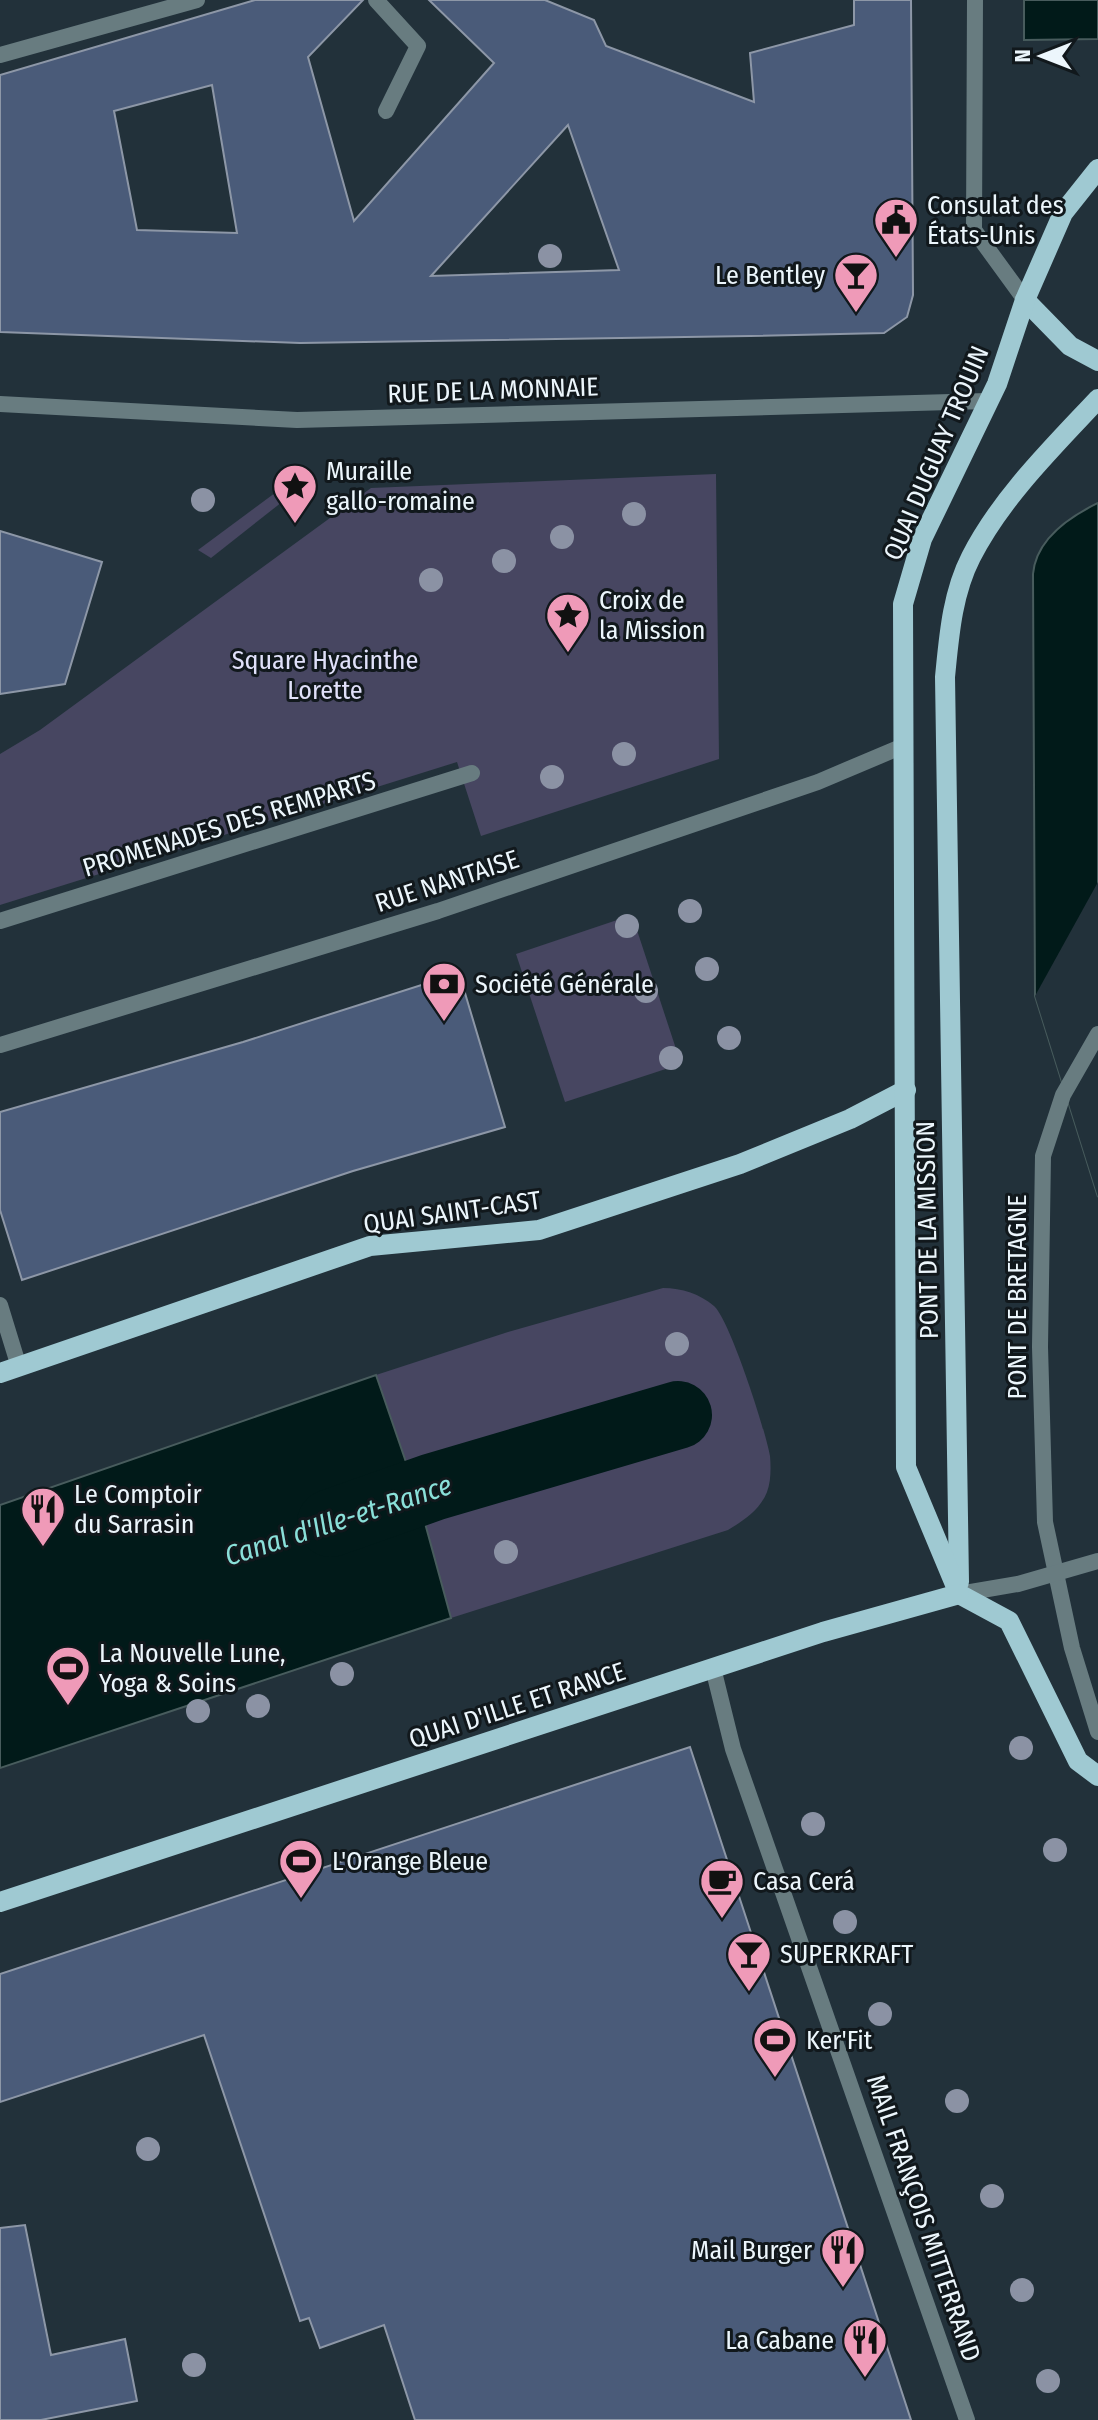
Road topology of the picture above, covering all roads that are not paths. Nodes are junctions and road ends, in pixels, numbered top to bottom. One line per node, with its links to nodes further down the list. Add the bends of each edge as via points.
1 (197, 0): 4 (street)
2 (376, 0): 5 (street, via 418,46)
3 (975, 0): 7 (street, via 974,230)
4 (0, 55)
5 (386, 111)
6 (1098, 169): 7 (main road, via 1063,213)
7 (1025, 300): 8 (main road, via 1070,346); 10 (main road, QUAI DUGUAY TROUIN)
8 (1098, 361)
9 (1098, 399): 22 (main road, PONT DE LA MISSION, via 1011,498 971,558 951,617 945,677)
10 (987, 401): 11 (street, RUE DE LA MONNAIE, via 297,420); 12 (main road, QUAI DUGUAY TROUIN, via 922,539 903,604)
11 (0, 404)
12 (903, 746): 16 (street, RUE NANTAISE, via 818,782 460,903); 17 (main road, QUAI DUGUAY TROUIN)
13 (472, 773): 14 (street, PROMENADES DES REMPARTS)
14 (0, 921)
15 (1098, 1034): 21 (street, PONT DE BRETAGNE, via 1063,1095 1043,1156 1041,1464)
16 (0, 1045)
17 (906, 1090): 19 (main road, QUAI SAINT-CAST, via 740,1164 539,1230 370,1246); 22 (main road, PONT DE LA MISSION, via 906,1467)
18 (0, 1305): 19 (street)
19 (10, 1370)
20 (1098, 1561): 21 (street, QUAI D'ILLE ET RANCE)
21 (1054, 1573): 22 (street, QUAI D'ILLE ET RANCE); 24 (street)
22 (959, 1594): 23 (main road, QUAI D'ILLE ET RANCE); 25 (main road, via 1009,1621 1078,1761)
23 (713, 1668): 26 (main road, QUAI D'ILLE ET RANCE); 27 (street, MAIL FRANÇOIS MITTERRAND, via 733,1749)
24 (1098, 1732)
25 (1098, 1776)
26 (0, 1902)
27 (967, 2420)

